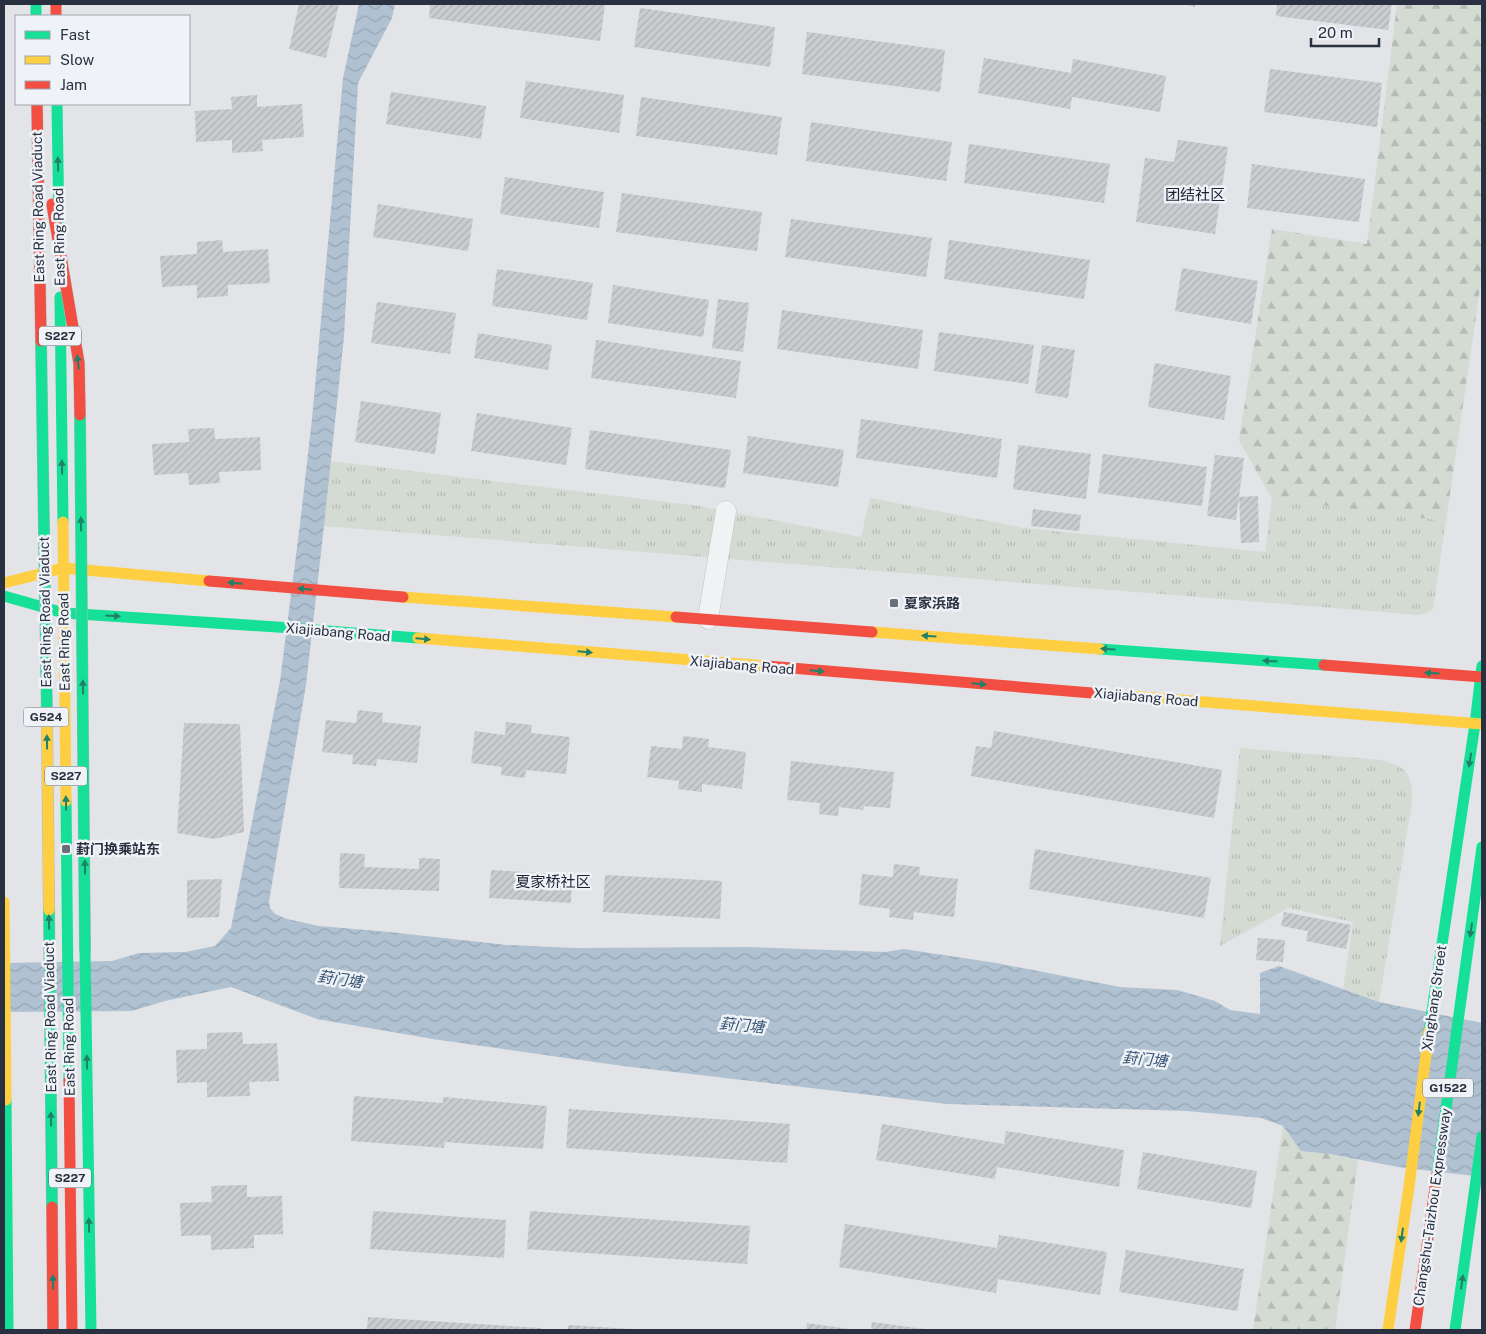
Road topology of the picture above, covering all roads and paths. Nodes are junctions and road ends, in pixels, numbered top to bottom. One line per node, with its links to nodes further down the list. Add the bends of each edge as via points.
1 (37, 105): 3 (main road, East Ring Road Viaduct / G524, bridge)
2 (57, 105): 5 (main road, East Ring Road / S227, one-way to 2)
3 (37, 117): 15 (main road, one-way to 3, bridge, via 79,364); 17 (main road, East Ring Road Viaduct / G524, one-way to 3, bridge)
4 (726, 511): 9 (street)
5 (64, 568): 6 (main road); 8 (main road, East Ring Road / S227); 9 (main road, one-way to 5)
6 (4, 583)
7 (4, 596): 8 (main road, Xiajiabang Road)
8 (64, 613): 11 (main road, Xiajiabang Road, one-way to 11, via 956,678); 18 (main road, East Ring Road / S227, one-way to 8)
9 (708, 619): 10 (main road, one-way to 9, via 958,642)
10 (1482, 673): 11 (main road, Xinghang Street)
11 (1479, 724): 19 (main road, Xinghang Street, one-way to 19, via 1434,991)
12 (1482, 847): 20 (main road, Changshu-Taizhou Expressway / G1522, one-way to 20)
13 (4, 902): 16 (main road)
14 (1482, 1137): 21 (main road, one-way to 14)
15 (91, 1328)
16 (8, 1330)
17 (53, 1330)
18 (72, 1330)
19 (1388, 1330)
20 (1415, 1330)
21 (1456, 1330)

